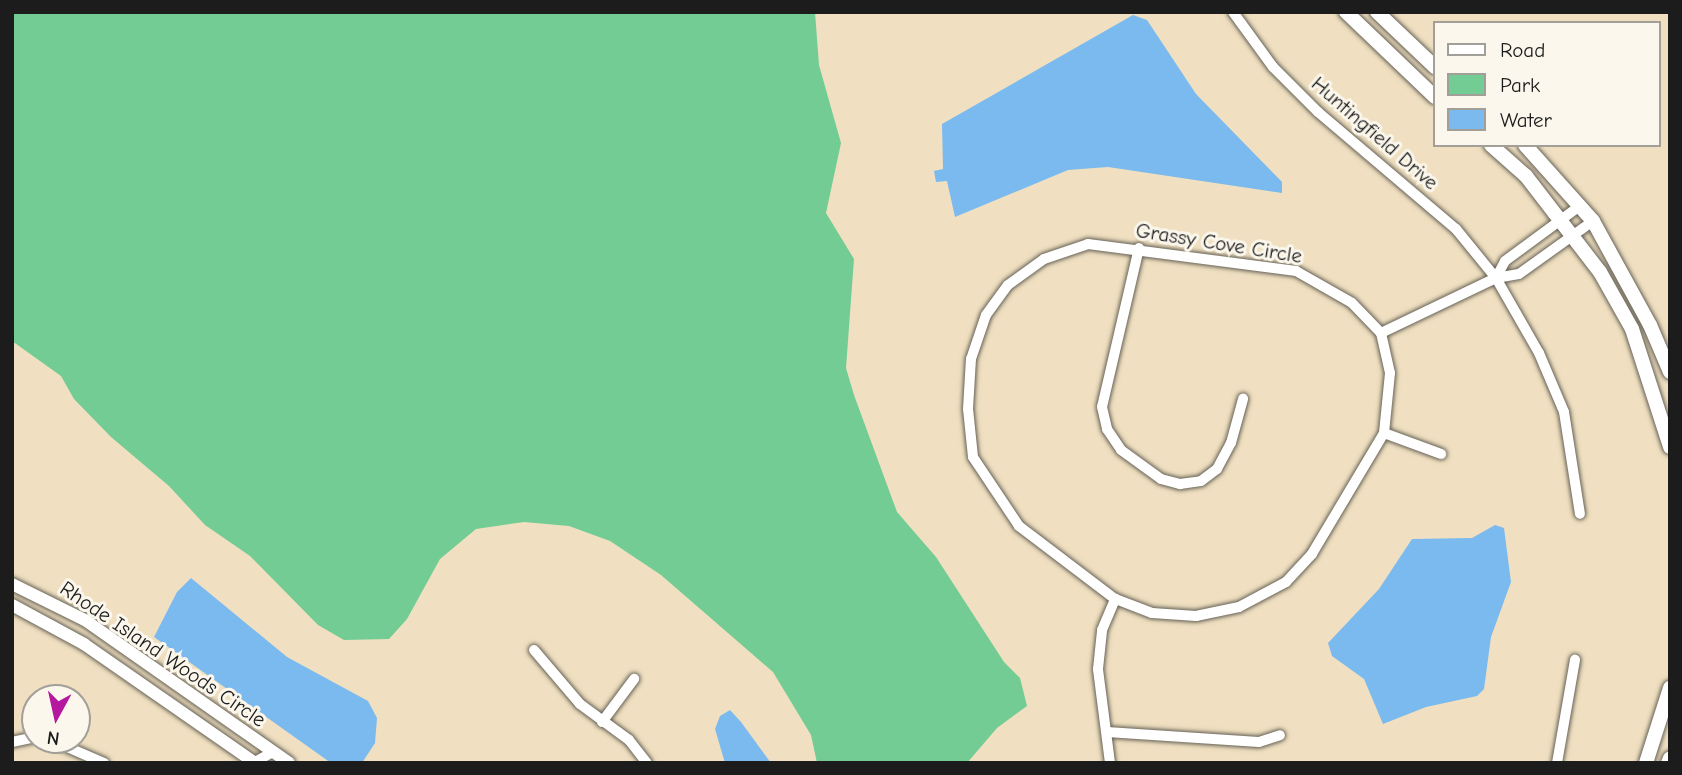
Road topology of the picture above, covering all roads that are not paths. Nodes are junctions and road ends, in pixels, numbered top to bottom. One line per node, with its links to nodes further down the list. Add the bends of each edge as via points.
1 (1233, 12): 13 (street, Huntingfield Drive, via 1282,76 1456,229)
2 (1346, 12): 5 (main road)
3 (1377, 12): 4 (main road)
4 (1434, 66)
5 (1434, 96)
6 (1493, 147): 9 (main road, via 1526,176)
7 (1527, 147): 8 (main road)
8 (1581, 205): 9 (street); 10 (main road)
9 (1563, 220): 11 (main road); 13 (street, via 1505,261)
10 (1593, 221): 11 (street); 15 (main road, via 1650,325)
11 (1575, 235): 13 (street, via 1519,274); 18 (main road, via 1632,329)
12 (1139, 248): 14 (street, Grassy Cove Circle, via 1296,271 1352,303); 16 (street, via 1102,407 1107,429 1121,450 1161,479 1180,484 1201,481 1217,469 1231,443); 22 (street, Grassy Cove Circle, via 1088,243 1044,259 1008,285 986,314 971,359 968,396 973,457 994,495 1019,526)
13 (1496, 278): 14 (street); 20 (street, Huntingfield Drive, via 1539,353 1563,412)
14 (1381, 333): 17 (street, Grassy Cove Circle, via 1390,384)
15 (1670, 372)
16 (1244, 399)
17 (1384, 433): 19 (street); 22 (street, Grassy Cove Circle, via 1312,554 1286,582 1239,607 1196,616 1152,613)
18 (1670, 447)
19 (1441, 454)
20 (1580, 513)
21 (12, 584): 32 (street, Rhode Island Woods Circle, via 85,620)
22 (1115, 599): 29 (street, via 1102,630 1098,669)
23 (12, 605): 34 (street, Rhode Island Woods Circle, via 83,644)
24 (534, 650): 28 (street)
25 (1575, 660): 39 (street)
26 (634, 678): 28 (street)
27 (1670, 688): 40 (main road)
28 (602, 722): 37 (street, via 629,740)
29 (1107, 732): 30 (street, via 1259,742); 38 (street)
30 (1280, 736)
31 (83, 754): 35 (street)
32 (272, 757): 34 (street); 36 (street, Rhode Island Woods Circle)
33 (1670, 758): 41 (main road)
34 (254, 762)
35 (104, 763)
36 (289, 763)
37 (647, 763)
38 (1110, 763)
39 (1557, 763)
40 (1646, 763)
41 (1668, 763)

